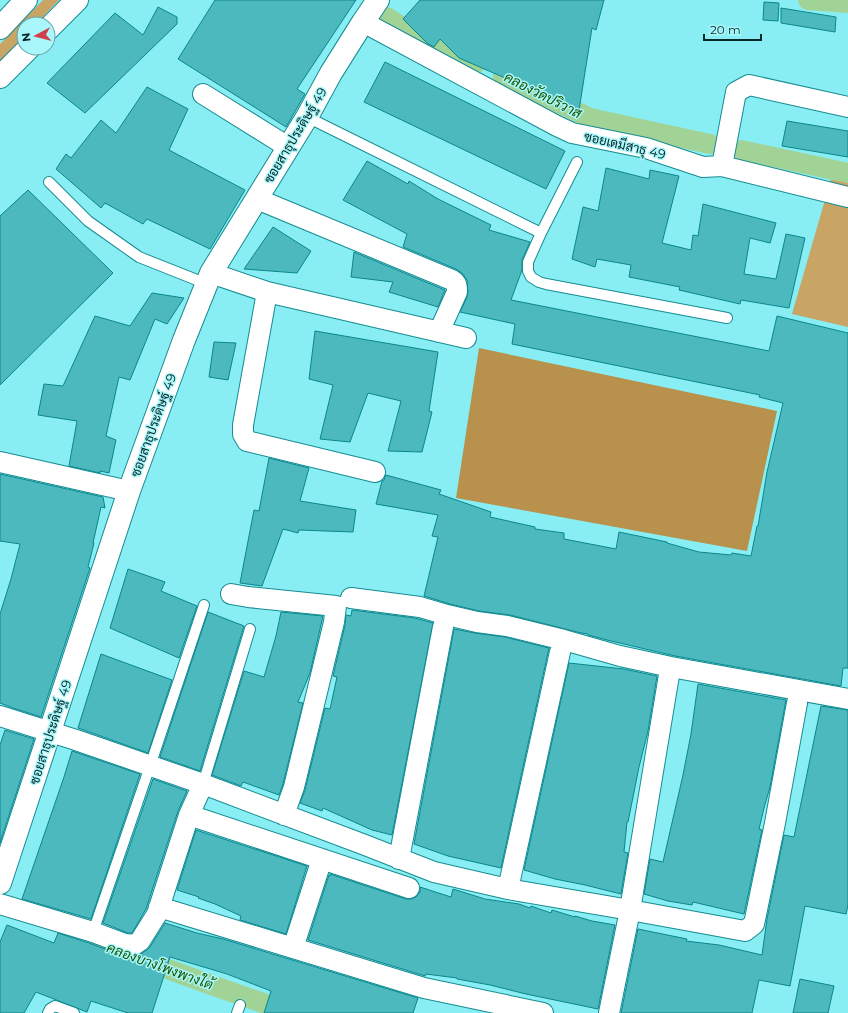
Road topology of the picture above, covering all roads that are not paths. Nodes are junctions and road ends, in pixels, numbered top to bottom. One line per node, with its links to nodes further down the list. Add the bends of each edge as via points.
1 (26, 0): 6 (street)
2 (77, 0): 4 (street)
3 (378, 0): 5 (street, ซอยสาธุประดิษฐ์ 49)
4 (56, 21)
5 (363, 22): 11 (street, ซอยสาธุประดิษฐ์ 49); 14 (street, ซอยเดมีสาธุ 49, via 572,133 646,148 703,167)
6 (0, 28)
7 (21, 56): 8 (street)
8 (0, 77)
9 (203, 94): 12 (street)
10 (848, 107): 14 (street, via 749,85 736,92)
11 (307, 117): 12 (street, ซอยสาธุประดิษฐ์ 49); 18 (lane)
12 (288, 147): 17 (street, ซอยสาธุประดิษฐ์ 49)
13 (577, 162): 18 (lane)
14 (722, 166): 16 (street, ซอยเดมีสาธุ 49)
15 (49, 182): 19 (lane, via 88,221 139,257)
16 (848, 197)
17 (257, 199): 19 (street, ซอยสาธุประดิษฐ์ 49); 22 (street, via 456,282 457,292)
18 (541, 233): 21 (lane, via 527,265 531,277 539,282)
19 (209, 278): 20 (street); 26 (street, ซอยสาธุประดิษฐ์ 49)
20 (267, 292): 22 (street); 25 (street, via 243,425 243,434 247,441)
21 (727, 318)
22 (439, 332): 23 (street)
23 (466, 338)
24 (0, 462): 26 (street)
25 (375, 472)
26 (129, 491): 37 (street, ซอยสาธุประดิษฐ์ 49)
27 (231, 594): 40 (street, via 248,598 336,606 294,787)
28 (351, 598): 34 (street, via 420,607 671,667)
29 (204, 605): 38 (lane)
30 (443, 627): 43 (street)
31 (250, 629): 39 (lane)
32 (560, 652): 46 (street)
33 (669, 675): 49 (street)
34 (848, 698)
35 (797, 703): 49 (street, via 754,924 745,931)
36 (0, 716): 37 (street)
37 (50, 732): 38 (street); 44 (street, ซอยสาธุประดิษฐ์ 49)
38 (150, 766): 39 (street); 50 (lane)
39 (203, 784): 40 (street); 41 (street)
40 (284, 815): 43 (street)
41 (189, 816): 42 (street); 48 (street)
42 (322, 859): 45 (street); 51 (street)
43 (399, 859): 46 (street, via 434,872)
44 (0, 883)
45 (409, 888)
46 (508, 889): 49 (street)
47 (0, 904): 50 (street)
48 (160, 908): 50 (street, via 140,941 134,945); 51 (street)
49 (630, 910): 55 (street)
50 (93, 932)
51 (293, 948): 54 (street, via 424,988)
52 (48, 1013): 53 (lane, via 55,1006)
53 (74, 1013)
54 (543, 1013)
55 (609, 1013)

